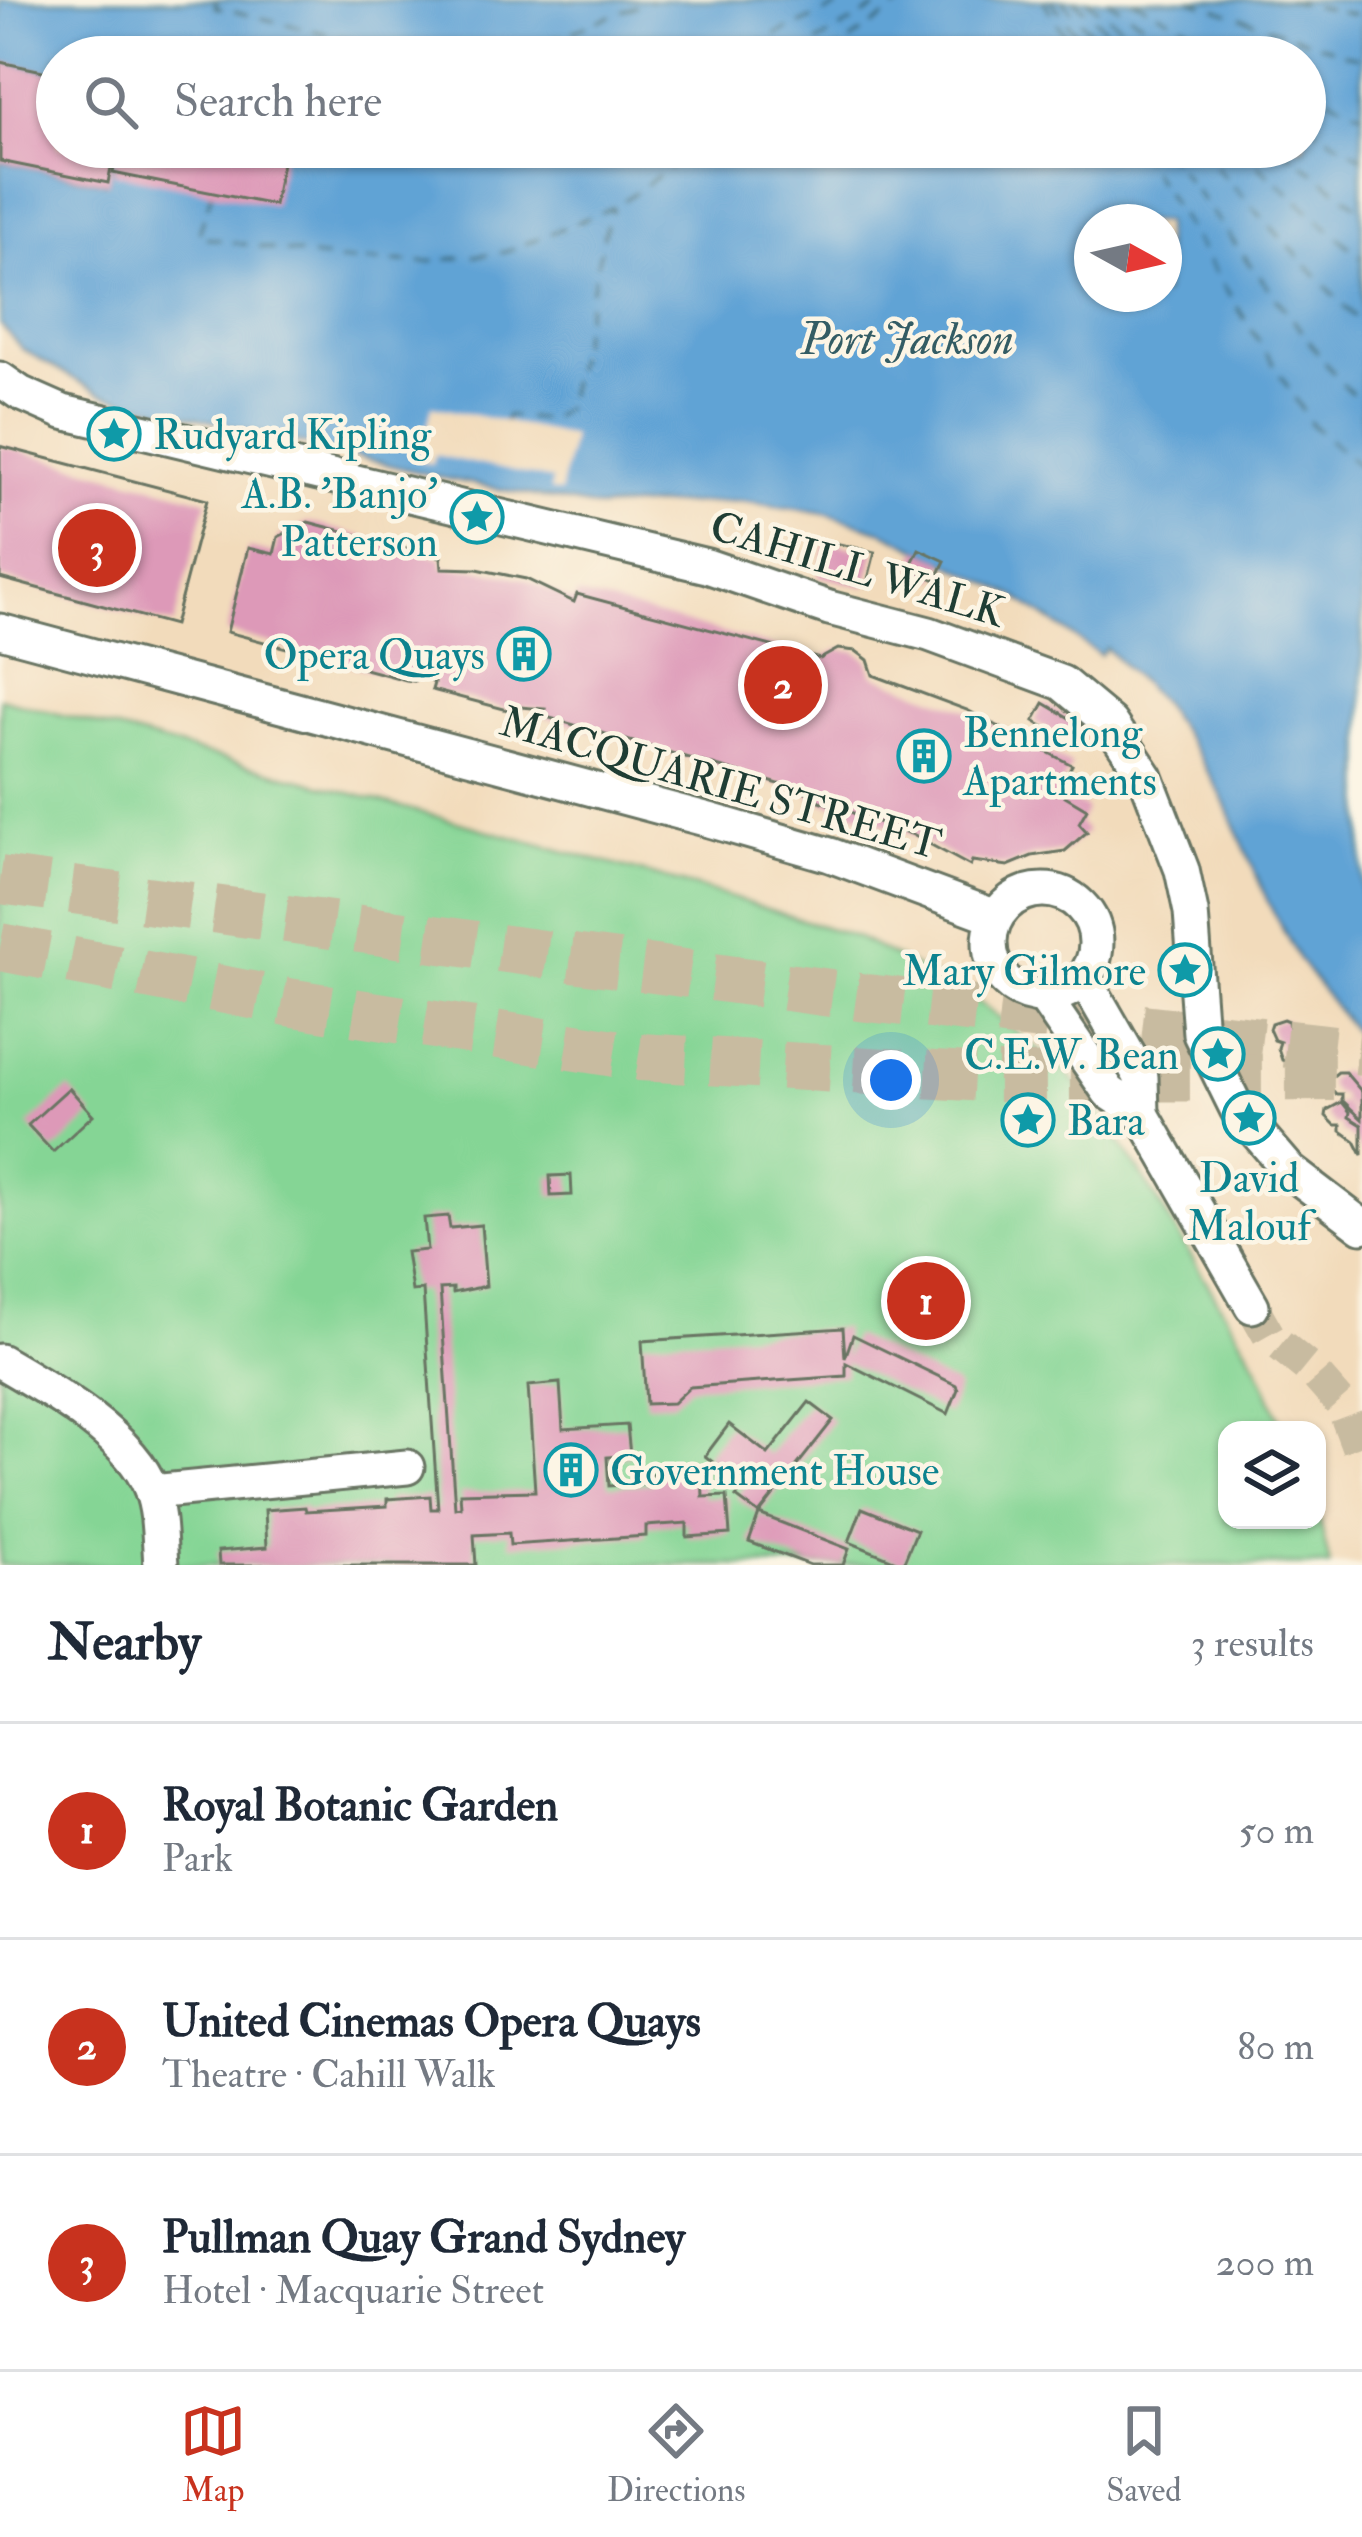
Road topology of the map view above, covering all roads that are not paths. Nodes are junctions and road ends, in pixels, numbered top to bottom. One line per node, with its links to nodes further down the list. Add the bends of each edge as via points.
1 (0, 380): 7 (street, CAHILL WALK, via 63,412 707,566 1062,683 1110,723 1146,777 1191,912 1200,1034 1237,1109 1290,1171)
2 (0, 631): 3 (street, MACQUARIE STREET, via 709,820)
3 (996, 917): 4 (street, via 1033,890 1078,902 1097,941); 5 (street, via 990,934 997,970 1025,994)
4 (1084, 978): 5 (street); 6 (street, via 1141,1077)
5 (1044, 997): 6 (street, via 1109,1092)
6 (1142, 1114): 8 (street)
7 (1362, 1226)
8 (1252, 1306)
9 (0, 1361): 11 (street, via 114,1439)
10 (407, 1467): 11 (street)
11 (152, 1492): 12 (street)
12 (161, 1565)

